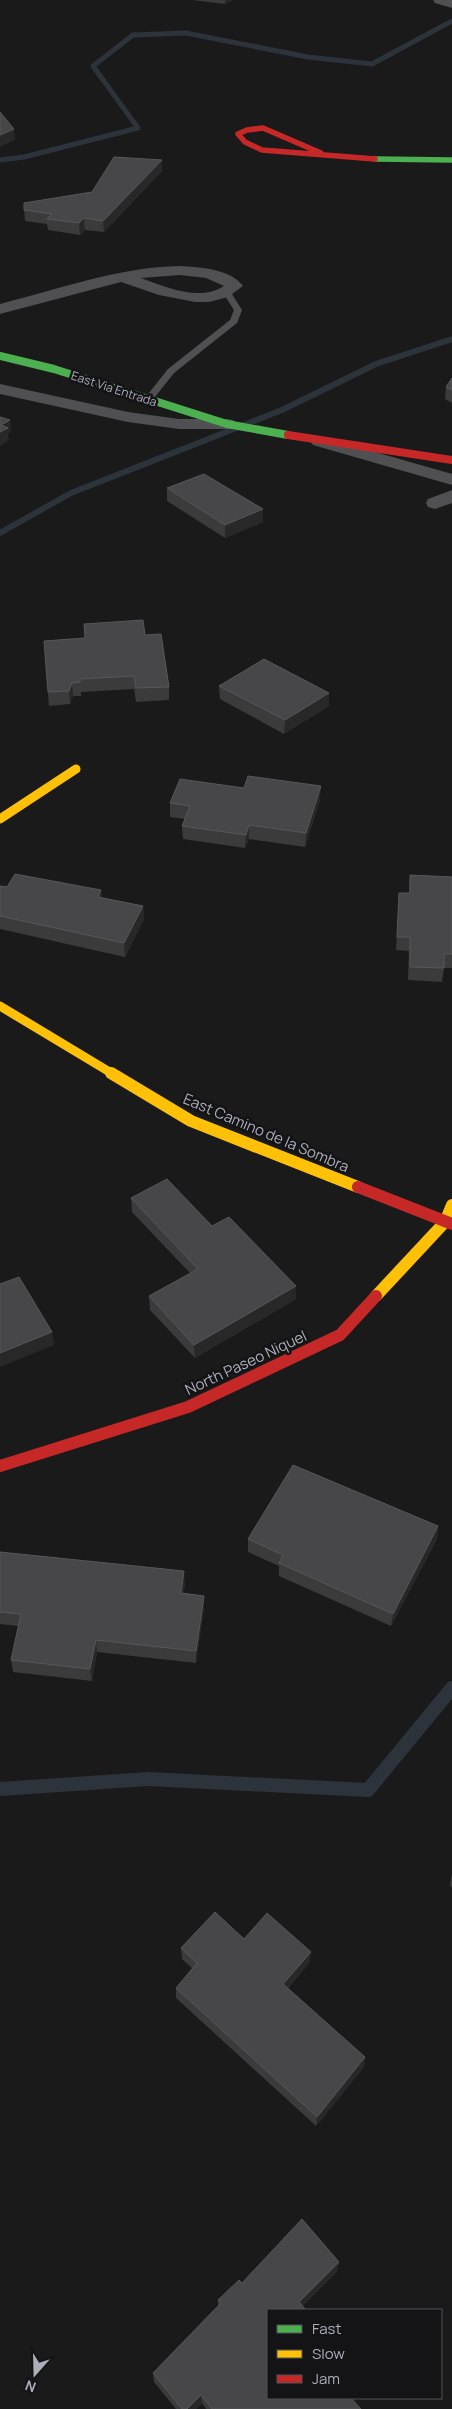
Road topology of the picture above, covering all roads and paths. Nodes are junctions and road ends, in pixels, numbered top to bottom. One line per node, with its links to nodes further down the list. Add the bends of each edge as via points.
1 (439, 0): 2 (street)
2 (452, 4)
3 (321, 153): 3 (street, via 263,127 248,128 238,134 245,142 262,150); 4 (street, via 383,160)
4 (452, 160)
5 (122, 277): 6 (street, via 183,297); 6 (street, via 195,271 224,277 235,286); 7 (street)
6 (226, 293): 10 (lane, via 238,310 234,321 171,371)
7 (0, 309)
8 (0, 356): 10 (street, East Via Entrada)
9 (0, 389): 11 (street, East Via Entrada, via 128,417 179,424)
10 (148, 400): 11 (street, East Via Entrada)
11 (227, 424): 12 (street, East Via Entrada)
12 (313, 440): 13 (street, East Via Entrada); 14 (street, East Via Entrada)
13 (452, 460)
14 (452, 480)
15 (76, 768): 16 (street)
16 (0, 819)
17 (0, 1006): 19 (street, East Camino de la Sombra, via 191,1121)
18 (452, 1205): 19 (street, North Paseo Niquel)
19 (448, 1223): 20 (street, North Paseo Niquel, via 340,1335 188,1407)
20 (0, 1466)

